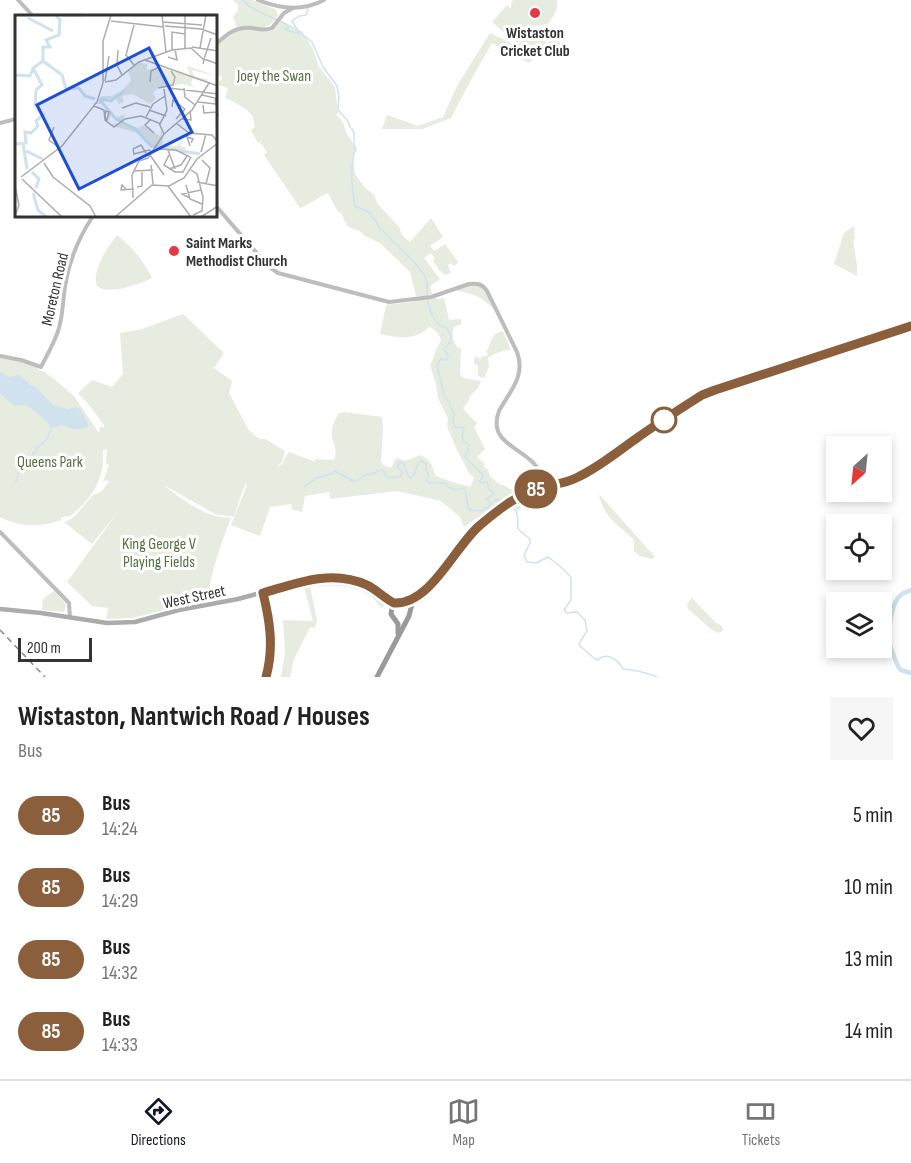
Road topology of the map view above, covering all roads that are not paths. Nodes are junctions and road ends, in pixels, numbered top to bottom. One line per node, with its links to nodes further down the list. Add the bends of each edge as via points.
1 (18, 0): 6 (street)
2 (258, 0): 4 (street)
3 (324, 0): 5 (street)
4 (277, 6): 5 (street); 7 (street, via 281,9)
5 (293, 8): 7 (street)
6 (32, 15)
7 (280, 18): 8 (street, via 267,30 234,29)
8 (218, 42)
9 (15, 119): 10 (street)
10 (0, 123)
11 (218, 208): 15 (street, via 276,272 384,302 431,297 473,283 483,286 520,361 518,378 497,417 497,428 503,439 537,467 547,482)
12 (92, 218): 14 (street, Moreton Road, via 74,253 59,328 41,367)
13 (911, 326): 15 (highway, via 702,395 585,473)
14 (0, 356)
15 (545, 487): 17 (highway, via 511,501 473,532)
16 (0, 532): 23 (street, via 68,602)
17 (419, 595): 19 (highway); 22 (highway)
18 (387, 599): 19 (main road, West Street); 21 (main road); 23 (main road, West Street, via 361,583 325,577 135,622 114,624)
19 (399, 603): 21 (highway); 22 (highway)
20 (0, 609): 23 (main road, West Street)
21 (391, 610): 25 (highway)
22 (410, 610): 24 (highway)
23 (68, 617)
24 (407, 619): 25 (highway); 26 (highway)
25 (396, 620): 26 (highway)
26 (398, 635): 27 (highway)
27 (376, 677)

